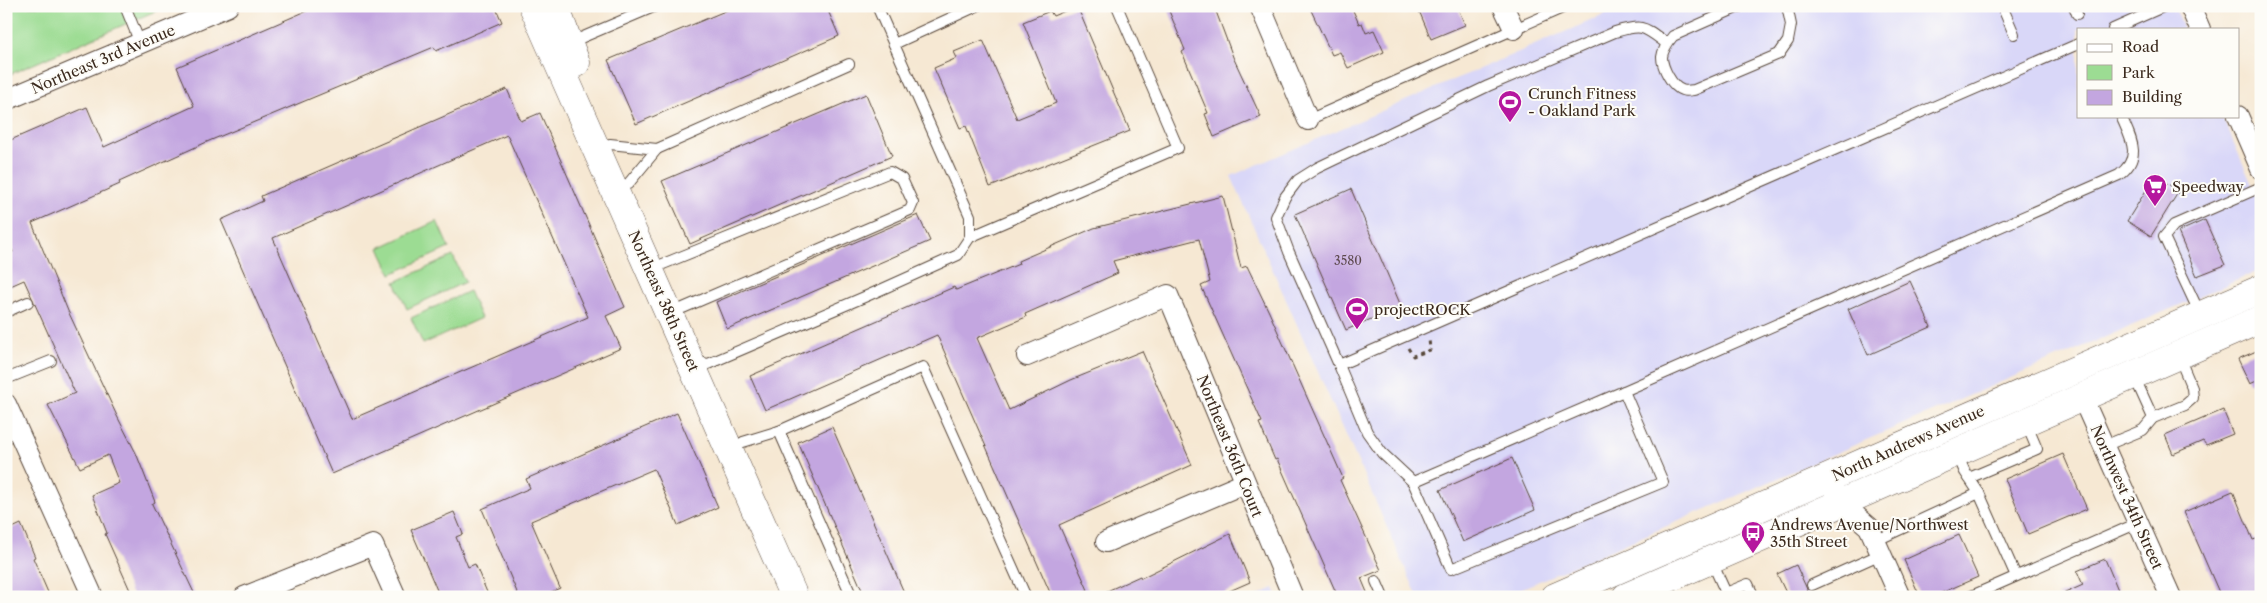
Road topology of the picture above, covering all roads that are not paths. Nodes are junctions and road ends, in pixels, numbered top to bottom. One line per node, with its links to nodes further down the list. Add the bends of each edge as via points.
1 (125, 6): 21 (lane)
2 (228, 6): 21 (street, Northeast 3rd Avenue)
3 (533, 6): 47 (main road, Northeast 38th Street)
4 (555, 6): 22 (main road, Northeast 38th Street)
5 (656, 6): 22 (lane)
6 (877, 6): 24 (lane)
7 (977, 6): 24 (lane)
8 (1117, 6): 36 (lane, via 1178,148)
9 (1260, 6): 30 (street)
10 (1504, 6): 19 (street)
11 (1567, 6): 19 (lane)
12 (1740, 6): 23 (lane, via 1673,36)
13 (1787, 6): 23 (lane, via 1791,25 1788,41 1779,54 1694,90 1683,91 1671,80 1662,58)
14 (2002, 6): 20 (lane)
15 (2164, 6): 17 (lane)
16 (2190, 6): 18 (street)
17 (2115, 28)
18 (2200, 28)
19 (1514, 29): 30 (lane)
20 (2014, 34)
21 (140, 43): 27 (street, Northeast 3rd Avenue)
22 (568, 43): 31 (main road, Northeast 38th Street)
23 (1666, 43): 48 (lane, via 1637,26 1615,32 1456,101 1298,180 1276,217)
24 (894, 44): 36 (lane, via 970,216)
25 (2077, 44): 48 (lane)
26 (849, 64): 32 (lane)
27 (6, 100)
28 (2122, 118): 51 (lane, via 2134,153 2133,161 2119,175)
29 (2239, 118): 33 (street)
30 (1308, 120)
31 (610, 144): 32 (lane); 34 (main road, Northeast 38th Street)
32 (656, 149): 34 (lane)
33 (2261, 169)
34 (628, 184): 37 (main road, Northeast 38th Street)
35 (2261, 187): 42 (lane, via 2174,225 2164,237)
36 (970, 237): 47 (lane, via 958,255 869,295)
37 (663, 264): 40 (main road, Northeast 38th Street); 40 (lane, via 890,172 902,179 906,187 913,203 910,210)
38 (2261, 289): 42 (main road, North Andrews Avenue)
39 (28, 302): 41 (lane)
40 (683, 308): 47 (main road, Northeast 38th Street)
41 (6, 312)
42 (2201, 315): 57 (main road, North Andrews Avenue)
43 (2261, 319): 45 (main road, North Andrews Avenue)
44 (1027, 356): 64 (street, Northeast 36th Court, via 1168,295)
45 (2178, 356): 49 (main road, North Andrews Avenue); 54 (lane, via 2193,398 2185,405)
46 (51, 361): 50 (lane)
47 (698, 362): 58 (main road, Northeast 38th Street); 79 (main road, Northeast 38th Street)
48 (1339, 365): 63 (lane, via 1367,432 1382,453)
49 (2134, 375): 52 (main road, North Andrews Avenue); 54 (lane)
50 (6, 379)
51 (1624, 392): 63 (lane); 63 (lane, via 1663,482 1451,568)
52 (2082, 397): 55 (main road, North Andrews Avenue); 59 (street, Northwest 34th Street)
53 (6, 404): 76 (street)
54 (2153, 418): 59 (lane, via 2143,430)
55 (2026, 421): 57 (main road, North Andrews Avenue); 62 (lane, via 2036,449)
56 (779, 431): 58 (lane); 81 (lane); 82 (lane, via 922,367)
57 (1950, 439): 60 (main road, North Andrews Avenue); 62 (lane); 65 (main road, North Andrews Avenue)
58 (742, 442): 80 (main road, Northeast 38th Street)
59 (2104, 446): 68 (street, Northwest 34th Street)
60 (1857, 465): 61 (main road, North Andrews Avenue); 65 (street)
61 (1828, 478): 67 (street); 85 (main road, North Andrews Avenue)
62 (1969, 478): 66 (lane)
63 (1413, 482)
64 (1245, 483): 70 (street); 83 (street, Northeast 36th Court)
65 (1868, 490): 67 (main road, North Andrews Avenue); 69 (street)
66 (1979, 494): 69 (lane); 72 (lane)
67 (1840, 502): 69 (street); 71 (main road, North Andrews Avenue)
68 (2138, 523): 72 (lane); 89 (street, Northwest 34th Street)
69 (1875, 541): 74 (lane); 87 (street)
70 (1106, 542)
71 (1710, 559): 75 (main road, North Andrews Avenue); 86 (lane, via 1726,593 1748,584)
72 (2016, 576): 88 (lane)
73 (1376, 582): 84 (lane)
74 (1812, 585)
75 (1628, 596)
76 (93, 597)
77 (244, 597): 78 (street, via 373,545)
78 (396, 597)
79 (794, 597)
80 (812, 597)
81 (852, 597)
82 (1026, 597)
83 (1293, 597)
84 (1383, 597)
85 (1555, 597)
86 (1754, 597)
87 (1900, 597)
88 (1969, 597)
89 (2171, 597)

